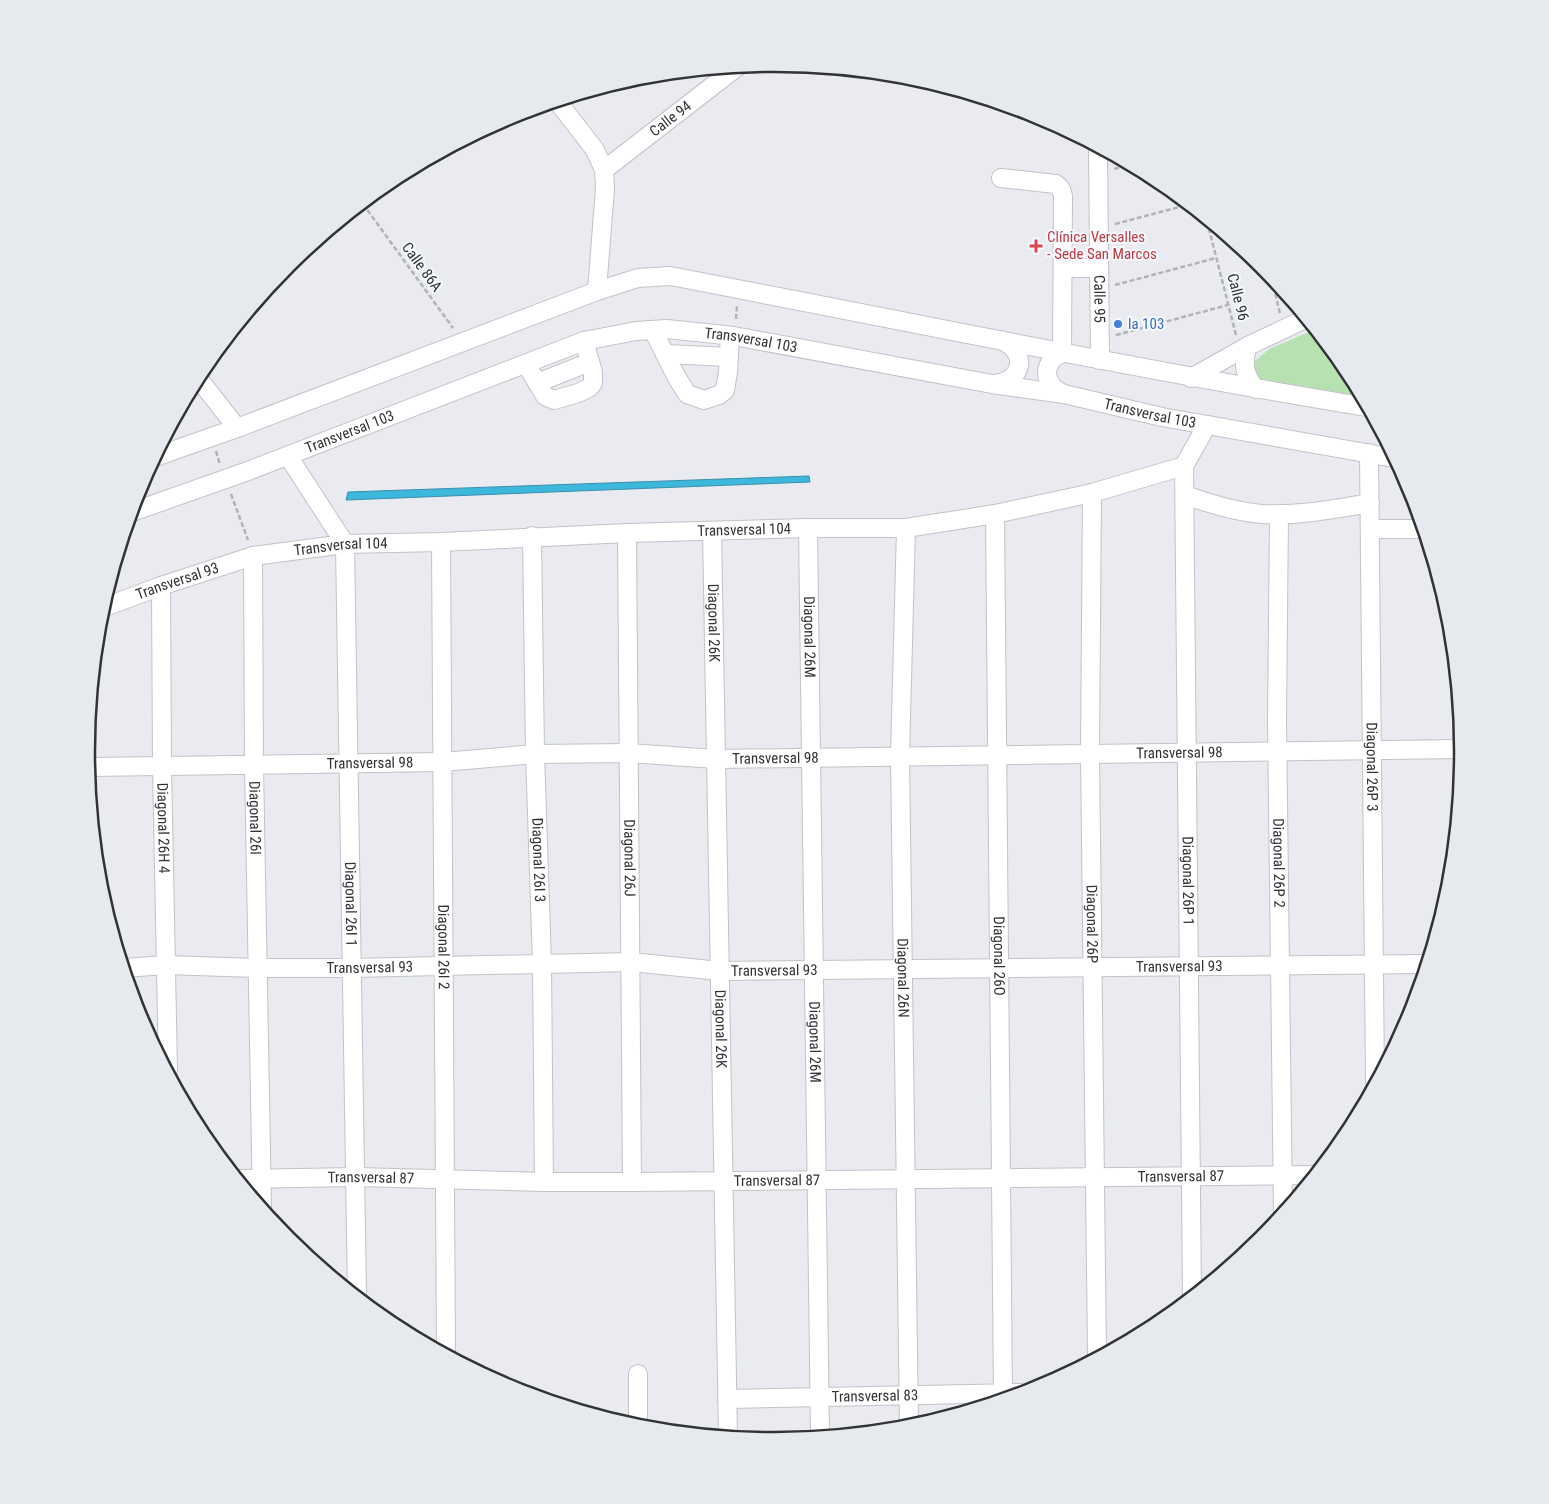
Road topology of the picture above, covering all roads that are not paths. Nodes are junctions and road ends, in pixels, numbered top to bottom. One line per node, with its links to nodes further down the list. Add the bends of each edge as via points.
1 (718, 75): 4 (street, Calle 94)
2 (562, 107): 4 (street, via 595,150)
3 (1098, 155): 7 (street, Calle 95)
4 (604, 170): 8 (street)
5 (1001, 178): 6 (street, via 1056,184 1061,189)
6 (1063, 268): 7 (street); 15 (street)
7 (1099, 268): 18 (street, Calle 95)
8 (597, 291): 12 (street, via 638,278 670,276); 29 (street)
9 (1300, 322): 14 (street)
10 (653, 330): 11 (street, Transversal 103); 13 (street, Transversal 103); 16 (street)
11 (732, 336): 17 (street); 23 (street, Transversal 103)
12 (999, 340): 15 (street); 23 (street, via 1016,352 1018,367 1011,379)
13 (584, 342): 19 (street); 20 (street, Transversal 103)
14 (1244, 348): 21 (street); 25 (street, via 1246,374)
15 (1062, 353): 18 (street); 26 (street, via 1052,359 1048,371 1053,389)
16 (665, 354): 17 (street); 17 (street, via 687,394 704,400 725,390)
17 (729, 357)
18 (1100, 360): 21 (street)
19 (590, 362): 22 (street); 22 (street, via 593,382 583,391 554,400 545,396)
20 (526, 364): 22 (street); 32 (street, Transversal 103)
21 (1191, 378): 25 (street)
22 (537, 382)
23 (992, 384): 26 (street, Transversal 103)
24 (203, 385): 29 (street)
25 (1256, 389): 27 (street)
26 (1064, 394): 28 (street, Transversal 103)
27 (1359, 406)
28 (1207, 425): 30 (street, Transversal 103); 34 (street)
29 (237, 428): 31 (street)
30 (1369, 453): 33 (street, Transversal 103); 37 (street, Diagonal 26P 3)
31 (164, 454)
32 (288, 456): 38 (street, Transversal 103); 49 (street)
33 (1386, 456)
34 (1184, 466): 35 (street, Transversal 104); 36 (street, Diagonal 26P 1)
35 (1092, 493): 39 (street, Transversal 104); 59 (street, Diagonal 26P)
36 (1185, 495): 40 (street, via 1231,509); 56 (street, Diagonal 26P 1)
37 (1370, 503): 40 (street); 44 (street, Diagonal 26P 3)
38 (141, 509)
39 (995, 514): 42 (street, Transversal 104); 60 (street, Diagonal 26O)
40 (1280, 514): 55 (street, Diagonal 26P 2)
41 (808, 528): 42 (street, Transversal 104); 45 (street, Transversal 104); 62 (street, Diagonal 26M)
42 (906, 528): 61 (street, Diagonal 26N)
43 (1416, 529): 44 (street)
44 (1370, 530): 54 (street, Diagonal 26P 3)
45 (712, 531): 46 (street, Transversal 104); 63 (street, Diagonal 26K)
46 (628, 532): 47 (street, Transversal 104); 57 (street, Diagonal 26J)
47 (532, 536): 48 (street, Transversal 104); 58 (street, Diagonal 26I 3)
48 (442, 542): 49 (street, Transversal 104); 64 (street, Diagonal 26I 2)
49 (345, 544): 50 (street, Transversal 104); 65 (street, Diagonal 26I 1)
50 (253, 556): 51 (street, Transversal 93); 66 (street, Diagonal 26I)
51 (162, 586): 52 (street, Transversal 93); 67 (street, Diagonal 26H 4)
52 (111, 605)
53 (1454, 749): 54 (street, Transversal 98)
54 (1371, 750): 55 (street, Transversal 98); 71 (street, Diagonal 26P 3)
55 (1277, 751): 56 (street, Transversal 98); 74 (street, Diagonal 26P 2)
56 (1186, 752): 59 (street, Transversal 98); 76 (street, Diagonal 26P 1)
57 (628, 753): 58 (street, Transversal 98); 63 (street, Transversal 98); 69 (street, Diagonal 26J)
58 (535, 754): 64 (street, Transversal 98); 70 (street, Diagonal 26I 3)
59 (1090, 754): 60 (street, Transversal 98); 77 (street, Diagonal 26P)
60 (997, 755): 61 (street, Transversal 98); 81 (street, Diagonal 26O)
61 (900, 756): 62 (street, Transversal 98); 82 (street, Diagonal 26N)
62 (811, 758): 63 (street, Transversal 98); 83 (street, Diagonal 26M)
63 (716, 759): 84 (street, Diagonal 26K)
64 (443, 762): 65 (street, Transversal 98); 75 (street, Diagonal 26I 2)
65 (348, 764): 66 (street, Transversal 98); 80 (street, Diagonal 26I 1)
66 (254, 765): 67 (street, Transversal 98); 79 (street, Diagonal 26I)
67 (162, 766): 68 (street, Transversal 98); 73 (street, Diagonal 26H 4)
68 (95, 767)
69 (631, 962): 70 (street, Transversal 93); 84 (street, Transversal 93); 99 (street, Diagonal 26J)
70 (542, 963): 75 (street, Transversal 93); 98 (street, Diagonal 26I 3)
71 (1374, 964): 72 (street, Transversal 93); 74 (street, Transversal 93); 86 (street, Diagonal 26P 3)
72 (1420, 964)
73 (166, 965): 78 (street, Transversal 93); 79 (street, Transversal 93); 85 (street, Diagonal 26H 4)
74 (1280, 965): 76 (street, Transversal 93); 87 (street, Diagonal 26P 2)
75 (445, 966): 80 (street, Transversal 93); 95 (street, Diagonal 26I 2)
76 (1189, 966): 77 (street, Transversal 93); 89 (street, Diagonal 26P 1)
77 (1092, 967): 81 (street, Transversal 93); 91 (street, Diagonal 26P)
78 (130, 968)
79 (259, 968): 80 (street, Transversal 93); 94 (street, Diagonal 26I)
80 (351, 968): 90 (street, Diagonal 26I 1)
81 (999, 968): 82 (street, Transversal 93); 92 (street, Diagonal 26O)
82 (903, 969): 83 (street, Transversal 93); 96 (street, Diagonal 26N)
83 (814, 970): 84 (street, Transversal 93); 97 (street, Diagonal 26M)
84 (720, 971): 100 (street, Diagonal 26K)
85 (168, 1058)
86 (1375, 1070)
87 (1283, 1175): 88 (street, Transversal 87); 89 (street, Transversal 87); 102 (street, Diagonal 26P 2)
88 (1306, 1175)
89 (1191, 1176): 91 (street, Transversal 87); 104 (street, Diagonal 26P 1)
90 (356, 1177): 94 (street, Transversal 87); 95 (street, Transversal 87); 103 (street, Diagonal 26I 1)
91 (1095, 1177): 92 (street, Transversal 87); 106 (street, Diagonal 26P)
92 (1002, 1178): 96 (street, Transversal 87); 108 (street, Diagonal 26O)
93 (246, 1179): 94 (street, Transversal 87)
94 (262, 1179): 101 (street, Diagonal 26I)
95 (446, 1179): 98 (street, Transversal 87); 105 (street, Diagonal 26I 2)
96 (906, 1179): 97 (street, Transversal 87); 109 (street, Diagonal 26N)
97 (816, 1181): 100 (street, Transversal 87); 111 (street, Diagonal 26M)
98 (544, 1182): 99 (street, Transversal 87)
99 (632, 1182): 100 (street, Transversal 87)
100 (724, 1182): 112 (street, Diagonal 26K)
101 (262, 1198)
102 (1283, 1202)
103 (357, 1288)
104 (1192, 1288)
105 (446, 1346)
106 (1097, 1349)
107 (638, 1374): 113 (street)
108 (1003, 1391)
109 (909, 1395): 110 (street, Transversal 83); 111 (street, Transversal 83); 114 (street, Diagonal 26N)
110 (990, 1396)
111 (819, 1398): 112 (street, Transversal 83); 116 (street, Diagonal 26M)
112 (727, 1399): 115 (street, Diagonal 26K)
113 (638, 1417)
114 (909, 1418)
115 (728, 1430)
116 (820, 1430)

